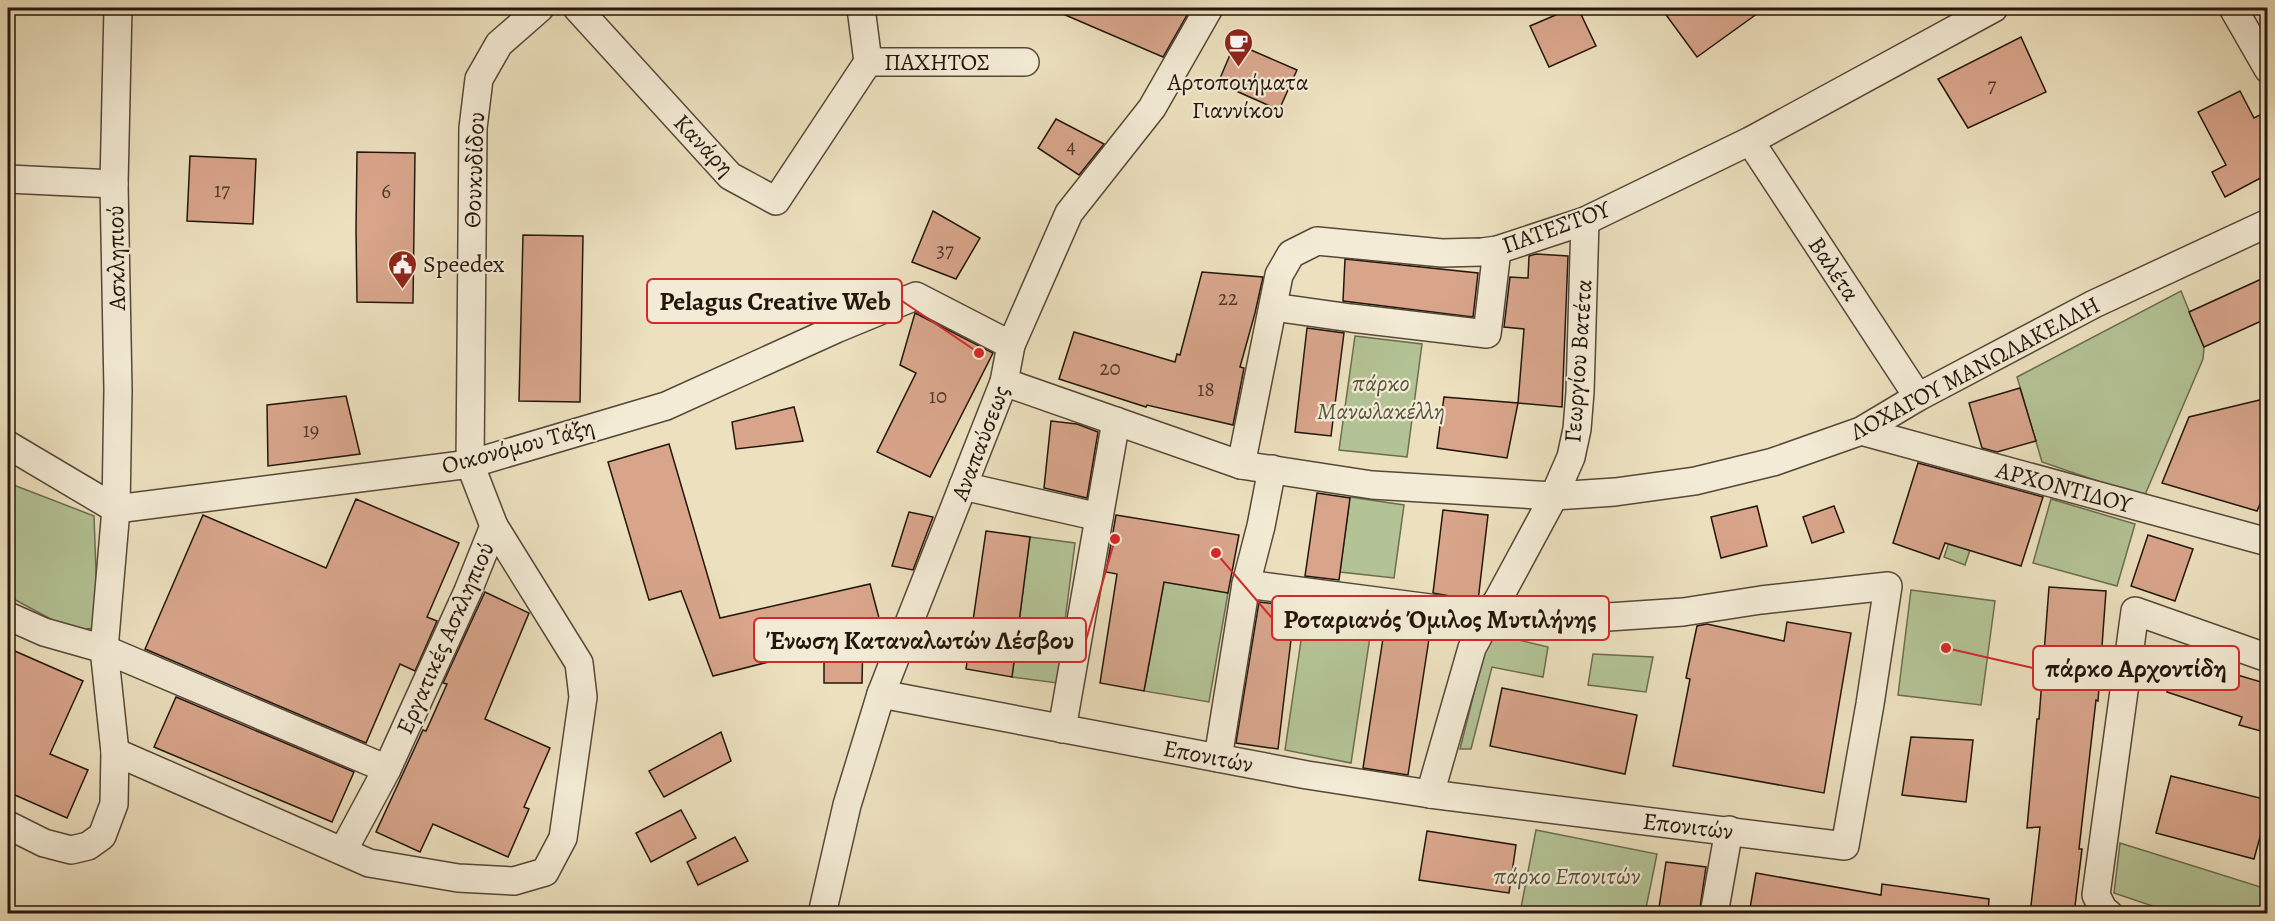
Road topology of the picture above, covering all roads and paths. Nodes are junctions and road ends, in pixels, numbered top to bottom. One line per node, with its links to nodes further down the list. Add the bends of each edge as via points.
1 (118, 8): 13 (street, Ασκληπιού)
2 (540, 8): 24 (street, Θουκυδίδου, via 498,44 479,79 473,128)
3 (577, 8): 8 (street, Κανάρη, via 730,176 776,201)
4 (861, 8): 8 (street, ΠΑΧΗΤΟΣ)
5 (1209, 8): 18 (street, Αναπαύσεως, via 1152,108 1070,213)
6 (1994, 8): 11 (street, ΠΑΤΕΣΤΟΥ)
7 (2233, 8): 10 (street)
8 (868, 62): 9 (street, ΠΑΧΗΤΟΣ)
9 (1025, 62)
10 (2268, 69)
11 (1750, 141): 14 (street, ΠΑΤΕΣΤΟΥ); 20 (street, Βαλέτα)
12 (8, 179): 13 (street)
13 (114, 184): 29 (street, Ασκληπιού)
14 (1585, 221): 16 (street, ΠΑΤΕΣΤΟΥ); 28 (street, Γεωργίου Βατέτα, via 1577,429 1571,457)
15 (2268, 223): 20 (street, ΛΟΧΑΓΟΥ ΜΑΝΩΛΑΚΕΛΛΗ, via 2094,304)
16 (1497, 250): 17 (street, ΠΑΤΕΣΤΟΥ, via 1442,253 1317,241 1291,254 1279,275); 17 (street, via 1487,334)
17 (1273, 307): 25 (street, ΠΑΤΕΣΤΟΥ)
18 (1011, 345): 19 (street, Αναπαύσεως); 24 (street, Οικονόμου Τάξη, via 916,296 666,406)
19 (1004, 382): 21 (street, ΛΟΧΑΓΟΥ ΜΑΝΩΛΑΚΕΛΛΗ); 27 (street, Αναπαύσεως)
20 (1918, 397): 22 (street, ΛΟΧΑΓΟΥ ΜΑΝΩΛΑΚΕΛΛΗ)
21 (1116, 421): 25 (street, ΛΟΧΑΓΟΥ ΜΑΝΩΛΑΚΕΛΛΗ); 30 (street)
22 (1861, 431): 28 (street, ΛΟΧΑΓΟΥ ΜΑΝΩΛΑΚΕΛΛΗ, via 1773,462 1695,481); 32 (street, ΑΡΧΟΝΤΙΔΟΥ)
23 (8, 446): 29 (street)
24 (470, 464): 29 (street, Οικονόμου Τάξη); 31 (street)
25 (1241, 465): 26 (street, ΛΟΧΑΓΟΥ ΜΑΝΩΛΑΚΕΛΛΗ)
26 (1272, 469): 28 (street, ΛΟΧΑΓΟΥ ΜΑΝΩΛΑΚΕΛΛΗ, via 1372,485); 33 (street)
27 (963, 486): 30 (street); 39 (street, Αναπαύσεως)
28 (1554, 496): 34 (street, Γεωργίου Βατέτα)
29 (116, 509): 37 (street)
30 (1099, 517): 40 (street)
31 (494, 526): 43 (street, Εργατικές Ασκληπιού); 47 (street, Εργατικές Ασκληπιού, via 579,663 583,697 563,838 545,872 514,880 458,878 369,863)
32 (2268, 542)
33 (1246, 584): 35 (street); 42 (street)
34 (1495, 604): 44 (street, Γεωργίου Βατέτα, via 1472,648); 46 (street, Επονιτών, via 1533,617 1608,617 1683,612 1887,586 1845,846)
35 (1453, 611)
36 (8, 616): 37 (street, via 44,632)
37 (104, 649): 41 (street); 43 (street)
38 (2268, 658): 48 (street, via 2135,611)
39 (881, 694): 40 (street, Επονιτών); 49 (street, Αναπαύσεως, via 847,805)
40 (1062, 729): 42 (street, Επονιτών)
41 (115, 752): 45 (street, via 114,804 102,836 88,846 70,850 44,843); 47 (street, Εργατικές Ασκληπιού)
42 (1218, 758): 44 (street, Επονιτών)
43 (387, 769): 47 (street, Εργατικές Ασκληπιού)
44 (1430, 794): 46 (street, Επονιτών)
45 (8, 825)
46 (1730, 830): 50 (street)
47 (343, 851)
48 (2102, 904)
49 (822, 914)
50 (1714, 914)

